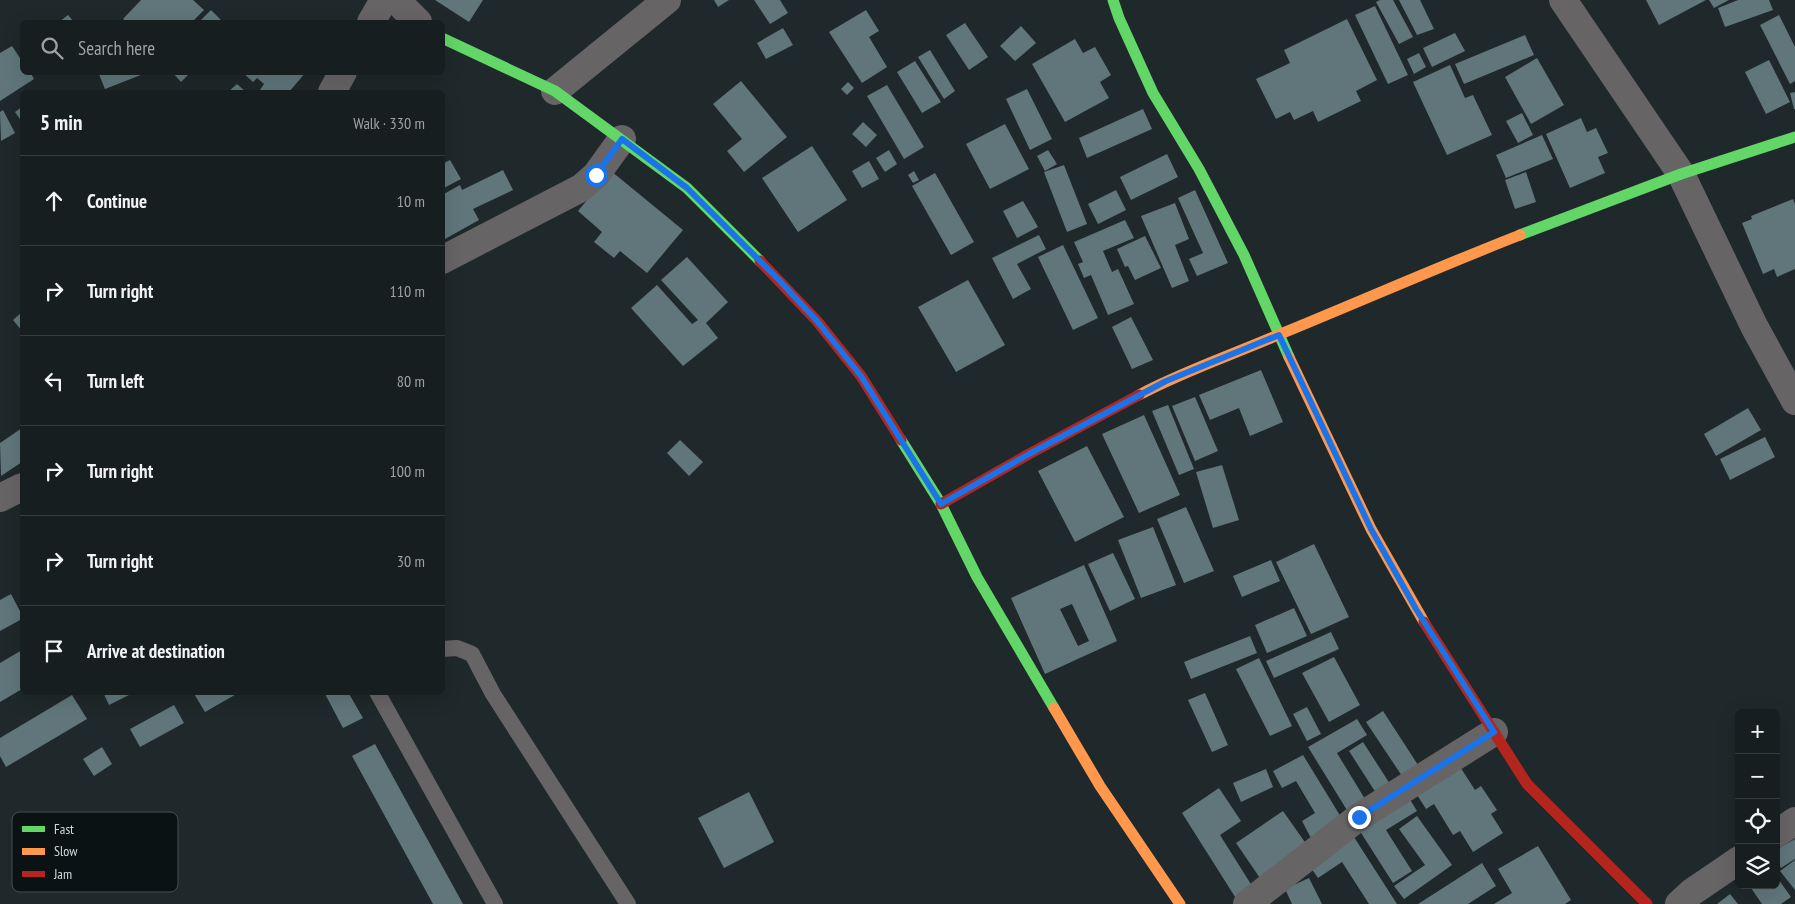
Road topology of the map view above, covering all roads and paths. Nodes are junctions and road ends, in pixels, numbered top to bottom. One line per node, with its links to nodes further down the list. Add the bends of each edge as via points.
1 (384, 0): 6 (street)
2 (396, 0): 7 (street)
3 (667, 0): 11 (street)
4 (1113, 0): 16 (street, via 1153,93 1199,169 1244,255)
5 (1563, 0): 14 (street)
6 (372, 20)
7 (416, 20)
8 (445, 39): 11 (street)
9 (342, 75): 10 (street)
10 (333, 90)
11 (555, 91): 13 (street)
12 (1795, 137): 14 (street)
13 (622, 139): 15 (street, via 596,175 581,188); 20 (street, via 687,188 817,321 861,376)
14 (1681, 174): 16 (street, via 1445,264); 17 (street, via 1754,326)
15 (445, 258)
16 (1279, 335): 20 (street, via 1166,381); 23 (street, via 1371,529 1416,609)
17 (1795, 401)
18 (20, 488): 19 (street)
19 (0, 498)
20 (941, 504): 29 (street, via 977,577 1076,746)
21 (445, 649): 28 (lane, via 457,648 472,654 493,694)
22 (379, 695): 27 (lane)
23 (1494, 732): 30 (street, via 1359,817); 31 (street, via 1527,784)
24 (1795, 821): 25 (street)
25 (1780, 831)
26 (1735, 863): 32 (street)
27 (495, 904)
28 (628, 904)
29 (1180, 904)
30 (1247, 904)
31 (1647, 904)
32 (1679, 904)

